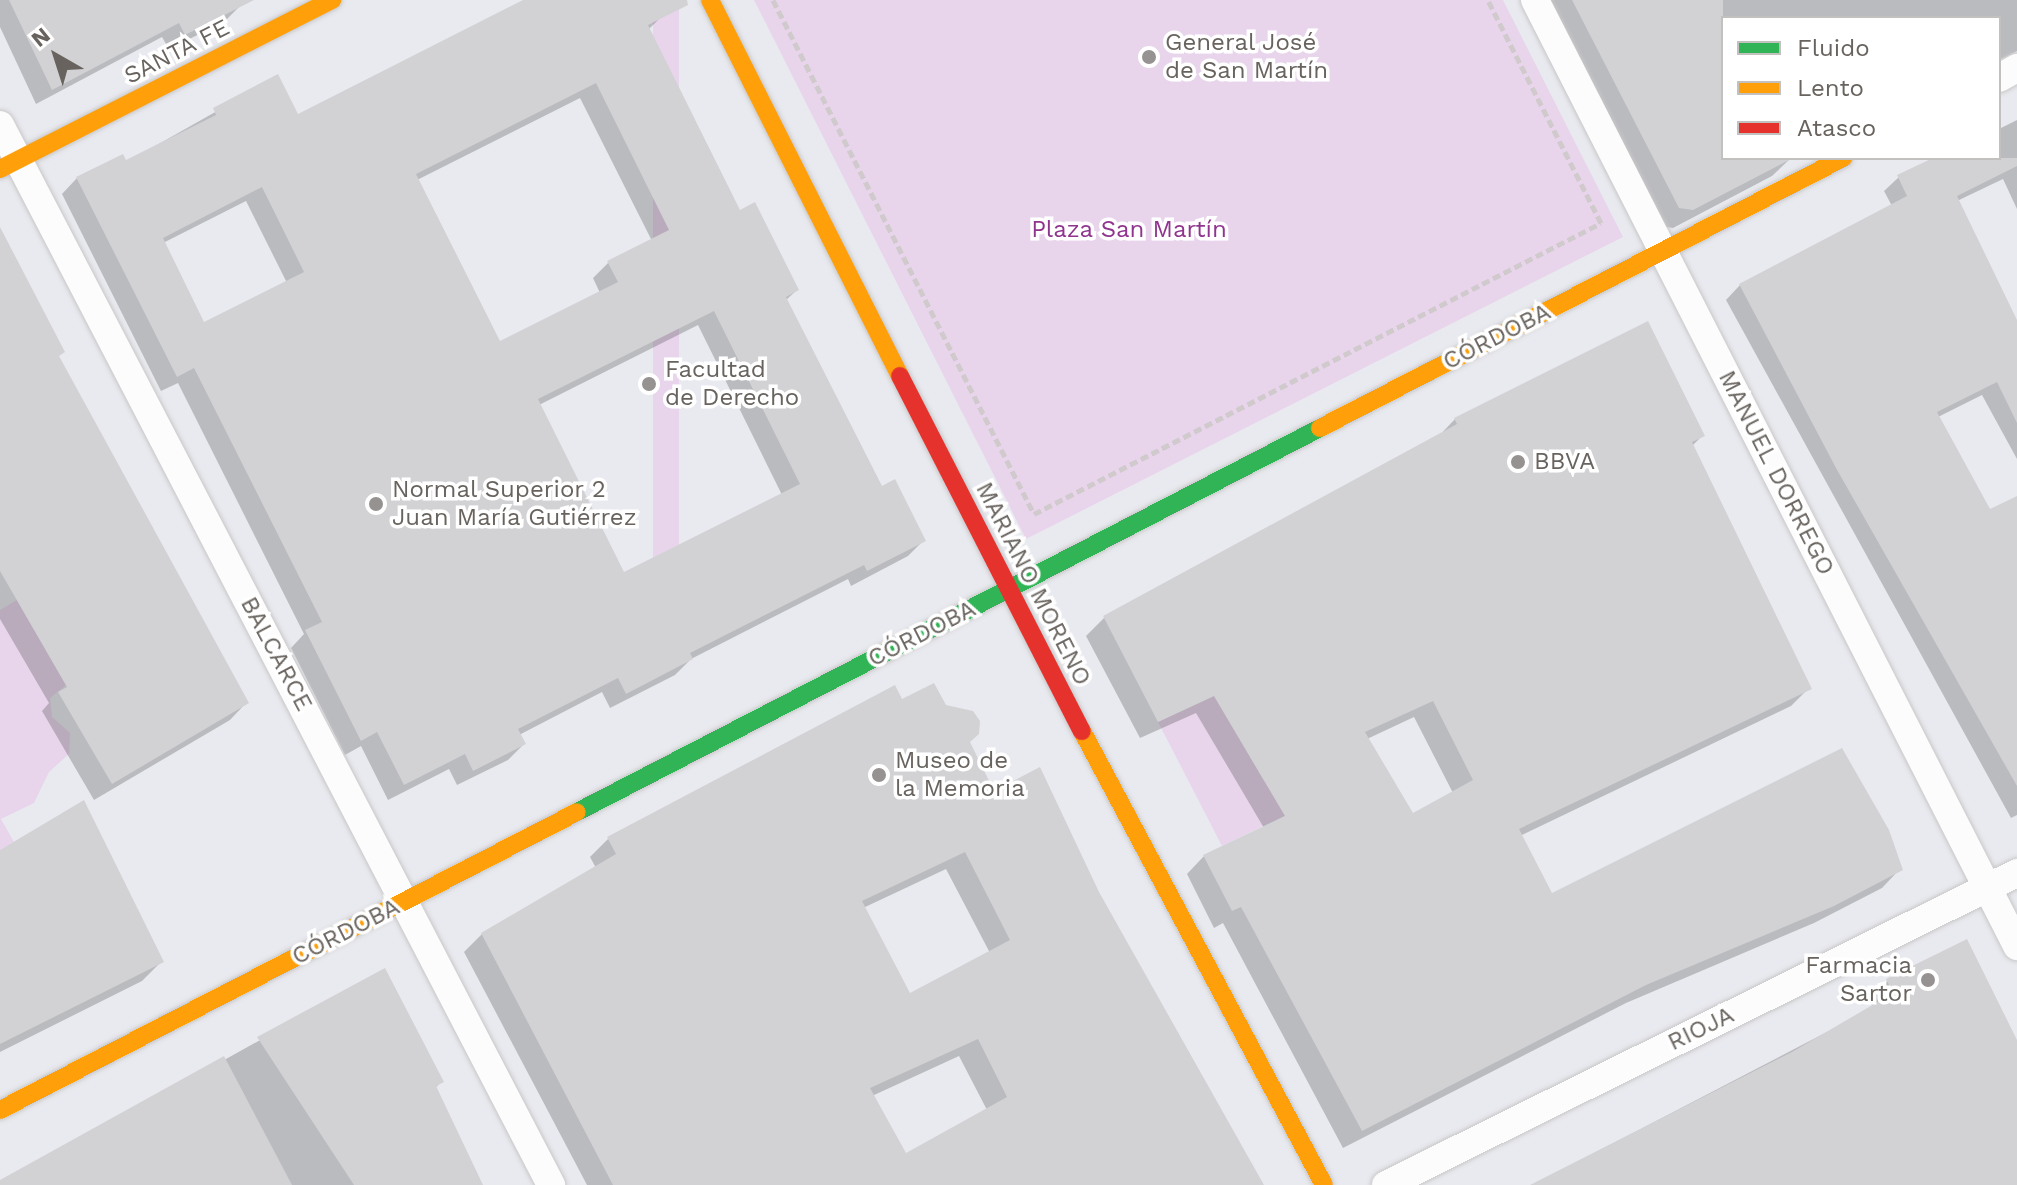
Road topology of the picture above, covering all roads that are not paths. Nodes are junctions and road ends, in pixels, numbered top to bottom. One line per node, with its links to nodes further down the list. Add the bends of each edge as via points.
1 (332, 0): 6 (main road, SANTA FE)
2 (710, 0): 8 (main road, MARIANO MORENO)
3 (1535, 0): 7 (street, MANUEL DORREGO)
4 (0, 125): 6 (street, BALCARCE)
5 (1839, 160): 7 (main road, CÓRDOBA)
6 (9, 165): 11 (street, BALCARCE)
7 (1662, 252): 8 (main road, CÓRDOBA); 10 (street, MANUEL DORREGO)
8 (1007, 590): 11 (main road, CÓRDOBA); 15 (main road, MARIANO MORENO)
9 (2017, 873): 10 (street, RIOJA)
10 (1987, 888): 12 (street, MANUEL DORREGO); 16 (street, RIOJA)
11 (405, 901): 13 (main road, CÓRDOBA); 14 (street, BALCARCE)
12 (2017, 946)
13 (0, 1110)
14 (551, 1185)
15 (1324, 1185)
16 (1386, 1185)

